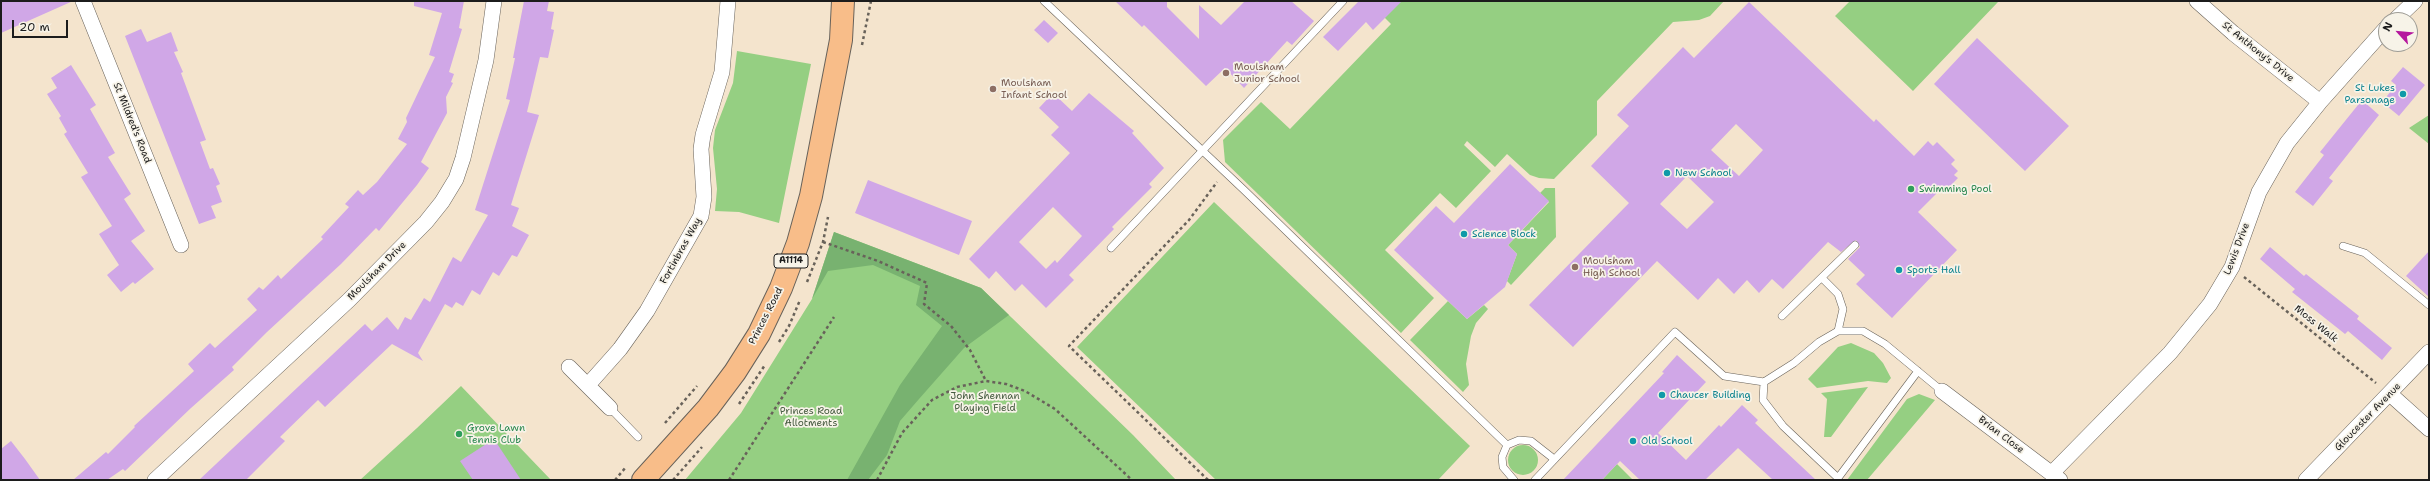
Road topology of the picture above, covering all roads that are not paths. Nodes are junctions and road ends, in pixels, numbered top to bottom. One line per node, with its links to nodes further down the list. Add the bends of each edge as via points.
1 (83, 1): 13 (street, St Mildred's Road)
2 (494, 1): 34 (street, Moulsham Drive, via 486,60 465,150 456,179 442,202 426,222 349,300)
3 (728, 1): 25 (street, Fortinbras Way, via 722,72 701,149 704,197 701,216 646,311 620,349)
4 (844, 1): 35 (main road, Princes Road / A1114, via 841,40 811,196 798,243 781,288 759,334 735,372 708,408)
5 (1044, 1): 12 (lane)
6 (1343, 1): 12 (lane)
7 (2197, 1): 11 (street, St Anthony's Drive)
8 (2415, 1): 9 (street)
9 (2403, 12)
10 (2378, 37): 11 (street, Lewis Drive)
11 (2320, 102): 33 (street, Lewis Drive, via 2287,143 2272,168 2250,215 2232,267 2210,304)
12 (1202, 151): 16 (lane); 31 (lane)
13 (181, 245)
14 (1855, 245): 17 (lane)
15 (2344, 246): 18 (lane, via 2365,253)
16 (1110, 248)
17 (1822, 278): 19 (lane); 20 (lane, via 1838,294 1843,309)
18 (2429, 305)
19 (1782, 316)
20 (1838, 331): 23 (lane, via 1863,331 1885,344); 24 (lane)
21 (2429, 352): 27 (street, Gloucester Avenue)
22 (569, 367): 25 (street)
23 (1918, 371): 24 (lane, via 1838,478 1783,426 1763,400); 26 (lane)
24 (1764, 382): 32 (lane, via 1724,376 1675,332)
25 (588, 386): 28 (street)
26 (1942, 391): 33 (street, Brian Close)
27 (2390, 394): 29 (street); 38 (street, Gloucester Avenue)
28 (610, 408): 30 (lane)
29 (2429, 429)
30 (638, 437)
31 (1507, 445): 32 (lane, via 1519,440 1531,441); 36 (lane, via 1502,458 1503,467)
32 (1554, 459): 37 (lane)
33 (2056, 476)
34 (155, 480)
35 (643, 480)
36 (1514, 480)
37 (1535, 480)
38 (2306, 480)

